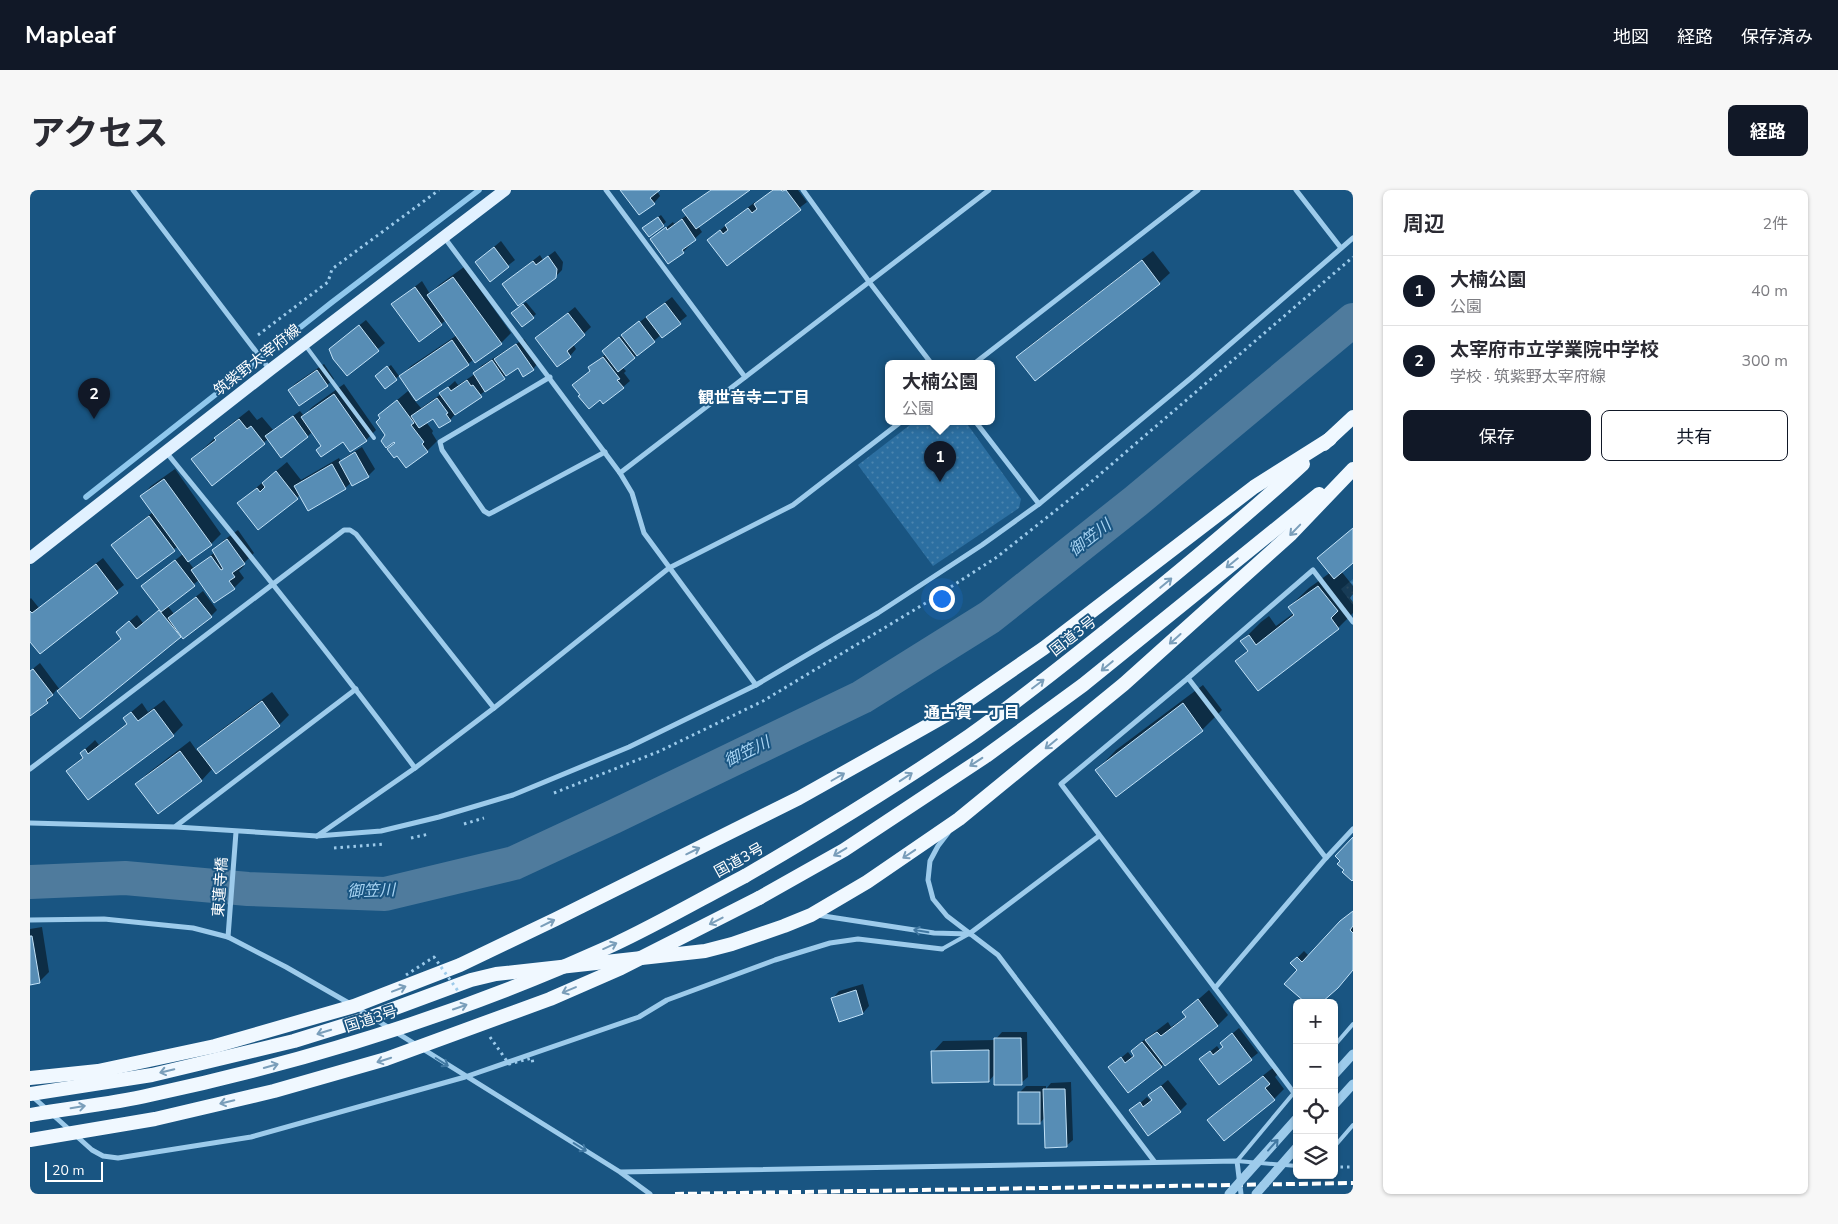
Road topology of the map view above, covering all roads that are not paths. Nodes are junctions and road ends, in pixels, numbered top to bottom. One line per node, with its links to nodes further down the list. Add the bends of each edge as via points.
1 (133, 190): 15 (street)
2 (504, 190): 8 (main road, 筑紫野太宰府線)
3 (606, 190): 17 (street)
4 (803, 190): 11 (street)
5 (989, 190): 11 (street)
6 (1198, 190): 14 (street)
7 (1296, 190): 10 (street)
8 (444, 236): 12 (main road, 筑紫野太宰府線); 16 (street)
9 (1353, 238): 10 (street)
10 (1341, 248): 27 (street)
11 (870, 283): 13 (street); 17 (street)
12 (304, 344): 15 (main road, 筑紫野太宰府線); 21 (lane)
13 (929, 360)
14 (980, 360)
15 (268, 367): 23 (main road, 筑紫野太宰府線)
16 (550, 377): 24 (street); 24 (street, via 440,442 442,450 484,511 489,514)
17 (745, 377): 26 (street)
18 (1353, 418): 22 (highway, 国道3号)
19 (897, 425): 29 (street, via 793,505)
20 (978, 425): 27 (street)
21 (374, 438)
22 (1330, 439): 52 (highway, one-way to 22, via 460,965 556,919 799,798 950,713 1044,648 1254,487); 65 (highway, 国道3号, one-way to 22, bridge, via 149,1096 260,1070 465,1006 614,944 745,876 823,832 978,729 1157,590 1253,510)
23 (166, 452): 28 (main road, 筑紫野太宰府線); 30 (street)
24 (605, 452): 26 (street)
25 (1353, 468): 38 (highway, one-way to 38, via 1291,534 1124,684); 68 (highway, one-way to 68, bridge, via 1083,685 986,756 844,850 759,898 621,968 386,1059 274,1092 155,1119)
26 (620, 473): 29 (street, via 632,493 644,533)
27 (1039, 504): 33 (street, via 878,613)
28 (30, 558)
29 (669, 568): 33 (street); 35 (street)
30 (273, 583): 34 (street); 35 (street, via 344,530 350,530); 37 (street)
31 (1353, 622): 32 (street, via 1313,570)
32 (1188, 678): 44 (street, via 1061,784); 45 (street)
33 (756, 685): 43 (street, via 629,747 513,794 381,831)
34 (356, 689): 36 (street); 40 (street)
35 (494, 708): 36 (street)
36 (415, 768): 43 (street)
37 (30, 769)
38 (959, 820): 46 (highway, one-way to 46); 48 (street, via 930,861 928,880 934,899 947,916)
39 (30, 823): 40 (street)
40 (176, 827): 42 (street)
41 (1353, 829): 45 (street)
42 (236, 832): 43 (street); 49 (street, 東蓮寺橋)
43 (317, 836)
44 (1099, 836): 48 (street); 51 (street)
45 (1326, 858): 51 (street)
46 (811, 915): 48 (street, one-way to 46, via 934,933); 53 (highway, via 758,936 705,950 496,974)
47 (30, 920): 49 (street, via 104,919 193,928)
48 (969, 934): 50 (lane); 71 (street, via 998,955)
49 (228, 937): 52 (street)
50 (942, 949): 58 (street, via 858,939 830,943 667,1000 638,1017)
51 (1215, 988): 61 (street)
52 (354, 1006): 53 (street); 59 (highway, via 215,1046 98,1071)
53 (371, 1017): 58 (street, one-way to 58); 63 (highway, one-way to 63, via 294,1041 152,1075)
54 (1353, 1024): 55 (lane)
55 (1336, 1044)
56 (1353, 1054): 57 (street)
57 (1338, 1071)
58 (465, 1077): 63 (street, via 252,1137 118,1158 92,1150); 74 (street, one-way to 74)
59 (30, 1078)
60 (1353, 1084): 64 (street)
61 (1293, 1089)
62 (1293, 1093): 72 (lane)
63 (30, 1094)
64 (1338, 1101)
65 (30, 1115)
66 (1293, 1122): 76 (street, one-way to 66, bridge)
67 (1353, 1125): 69 (lane)
68 (30, 1140)
69 (1338, 1142)
70 (1293, 1152): 78 (street, bridge)
71 (1154, 1161): 72 (street); 74 (street)
72 (1237, 1161): 73 (lane); 77 (street)
73 (1293, 1166)
74 (620, 1172): 75 (street)
75 (650, 1194)
76 (1229, 1194)
77 (1241, 1194)
78 (1256, 1194)

